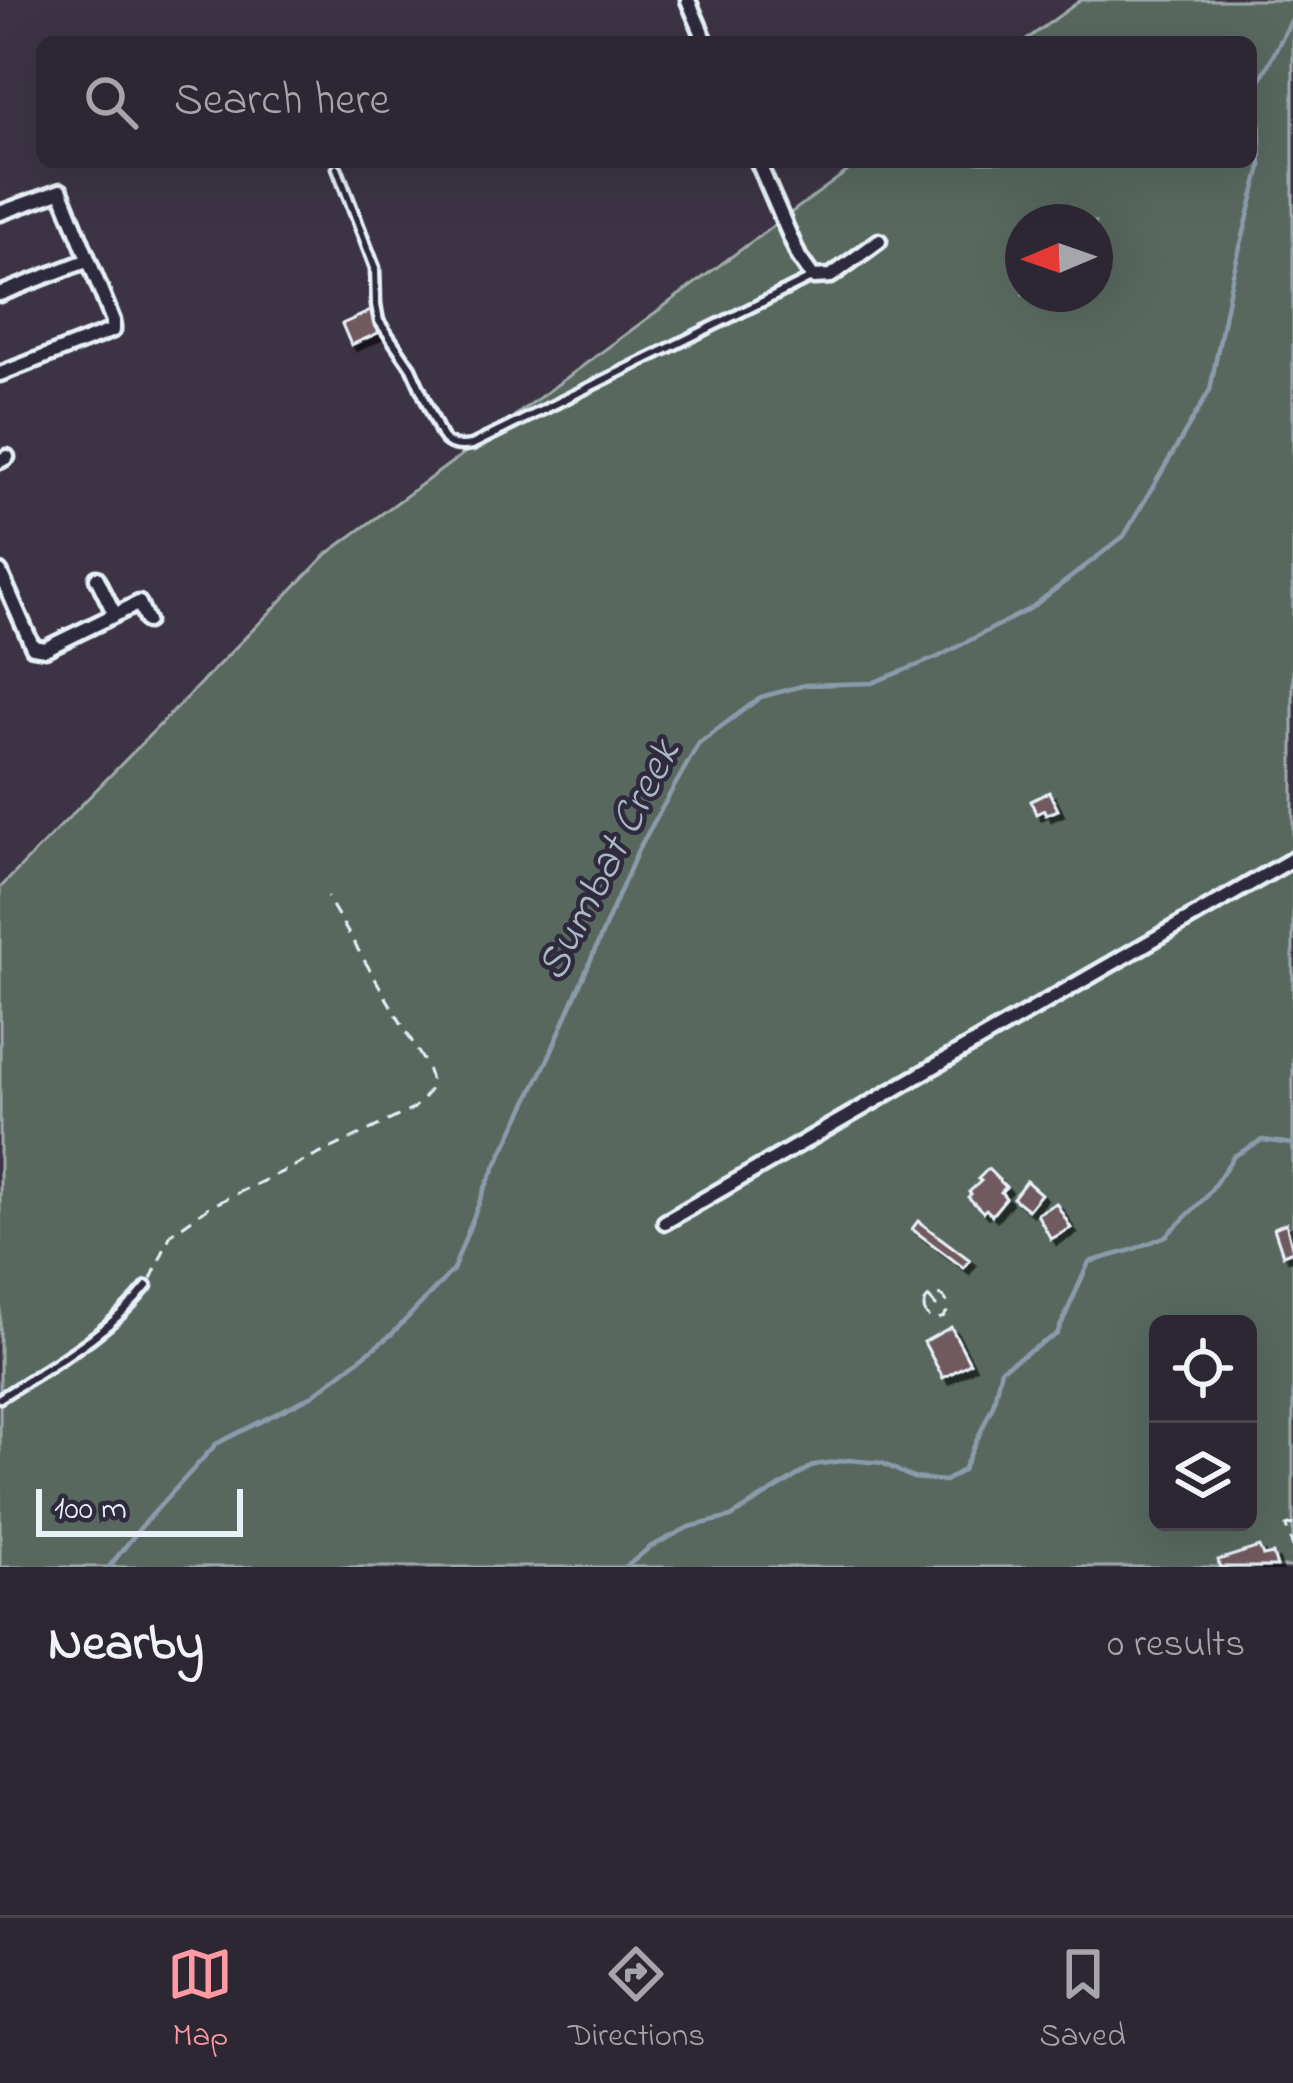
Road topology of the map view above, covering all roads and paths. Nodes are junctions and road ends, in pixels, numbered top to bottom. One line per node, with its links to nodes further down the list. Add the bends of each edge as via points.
1 (688, 0): 2 (street)
2 (703, 36)
3 (337, 168): 8 (lane, via 375,268 379,321 412,368 444,440 457,446)
4 (761, 168): 8 (street)
5 (0, 213): 7 (street, via 61,190)
6 (879, 241): 8 (street, via 831,276)
7 (88, 260): 9 (street); 10 (street, via 113,330)
8 (813, 277)
9 (0, 294)
10 (0, 374)
11 (0, 572): 13 (street, via 33,647 45,649)
12 (97, 578): 13 (street)
13 (115, 615): 14 (street, via 139,603)
14 (147, 621)
15 (1293, 859): 17 (street)
16 (327, 897): 18 (path, via 432,1077 430,1091 413,1109 209,1207 171,1234)
17 (664, 1222)
18 (148, 1286): 21 (lane, via 114,1320)
19 (928, 1298): 20 (path); 20 (path); 20 (path, via 930,1318 945,1316)
20 (947, 1304)
21 (0, 1398)
22 (1293, 1524): 23 (path, via 1286,1526)
23 (1293, 1548)

